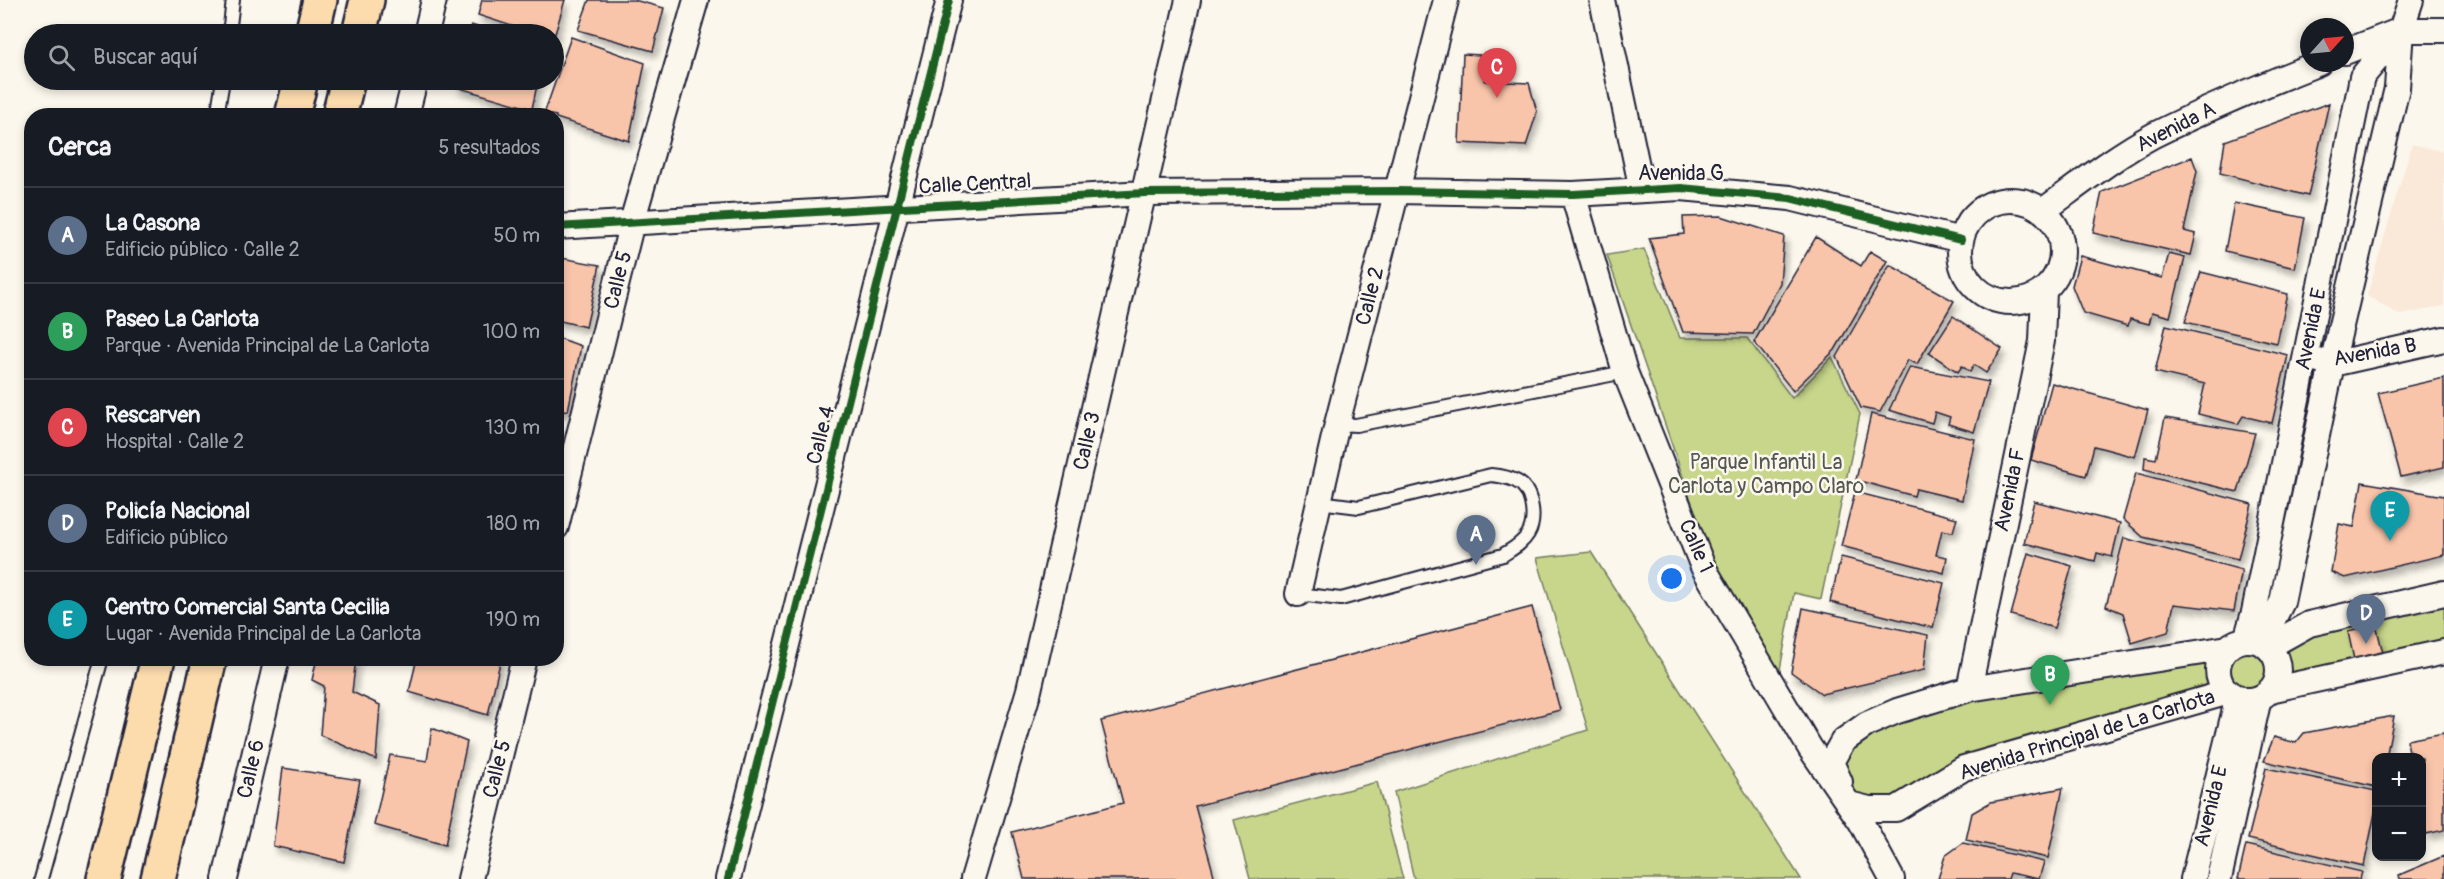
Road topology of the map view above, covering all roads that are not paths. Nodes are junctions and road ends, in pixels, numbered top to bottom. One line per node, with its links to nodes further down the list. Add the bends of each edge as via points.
1 (233, 0): 11 (lane)
2 (320, 0): 12 (highway)
3 (367, 0): 13 (highway)
4 (434, 0): 14 (street)
5 (696, 0): 33 (street, Calle 5)
6 (949, 0): 31 (street, Calle 4)
7 (1188, 0): 29 (street, Calle 3)
8 (1446, 0): 28 (street, Calle 2)
9 (1602, 0): 27 (street)
10 (2411, 0): 15 (street, Avenida E)
11 (230, 24)
12 (314, 24)
13 (361, 24)
14 (428, 24)
15 (2400, 30): 16 (street); 17 (street); 38 (street, Avenida E, via 2362,77); 39 (street, Avenida E, via 2397,88)
16 (2444, 30)
17 (2354, 48)
18 (2300, 71): 32 (street, Avenida A, via 2153,136)
19 (221, 90): 23 (lane)
20 (298, 90): 24 (highway)
21 (346, 90): 25 (highway)
22 (412, 90): 26 (street)
23 (218, 108)
24 (294, 108)
25 (341, 108)
26 (408, 108)
27 (1642, 190): 30 (street, Avenida G); 35 (street, Avenida G, via 1681,188 1790,198)
28 (1395, 191): 29 (street, Calle Central); 30 (street, Avenida G); 41 (street, Calle 2)
29 (1145, 192): 31 (street, Calle Central); 62 (street, Calle 3, via 1029,690)
30 (1572, 194): 40 (street, Calle 1)
31 (897, 206): 33 (street, Calle Central); 61 (street, Calle 4)
32 (2044, 210): 35 (street, via 2023,200 1999,200 1968,221); 36 (street, via 2061,235 2063,251 2061,266)
33 (632, 222): 34 (street, Calle Central); 42 (street, Calle 5)
34 (564, 227)
35 (1960, 240): 36 (street, via 1964,271 1972,285 1985,295 2015,302)
36 (2044, 291): 53 (street, Avenida F, via 2042,341)
37 (2444, 339): 39 (street, Avenida B)
38 (2305, 357): 39 (street, Avenida B); 46 (street, Avenida E)
39 (2332, 364): 46 (street, Avenida E, via 2282,602)
40 (1625, 372): 41 (lane, via 1356,425); 55 (street, Calle 1, via 1703,567 1810,748)
41 (1337, 424): 43 (street, Calle 2)
42 (564, 495)
43 (1319, 502): 45 (street, Calle 2); 45 (lane, via 1359,507 1491,475 1508,477 1523,486 1533,521 1521,543 1503,555 1341,599)
44 (2444, 593): 46 (street, via 2309,624)
45 (1298, 594)
46 (2251, 644): 53 (street); 54 (street, via 2278,665 2277,679); 54 (street, via 2222,657 2219,673)
47 (2444, 652): 54 (street, Avenida Principal de La Carlota)
48 (100, 666): 56 (lane)
49 (157, 666): 57 (highway)
50 (208, 666): 58 (highway)
51 (275, 666): 59 (street, Calle 6)
52 (522, 666): 60 (street, Calle 5)
53 (1969, 689): 55 (street, via 1881,717 1843,741 1831,762)
54 (2249, 694): 55 (street, Avenida Principal de La Carlota, via 1964,768 1896,809); 64 (street, Avenida E); 65 (street, Avenida E)
55 (1849, 804): 63 (street)
56 (41, 879)
57 (104, 879)
58 (158, 879)
59 (225, 879)
60 (470, 879)
61 (728, 879)
62 (973, 879)
63 (1892, 879)
64 (2193, 879)
65 (2218, 879)

